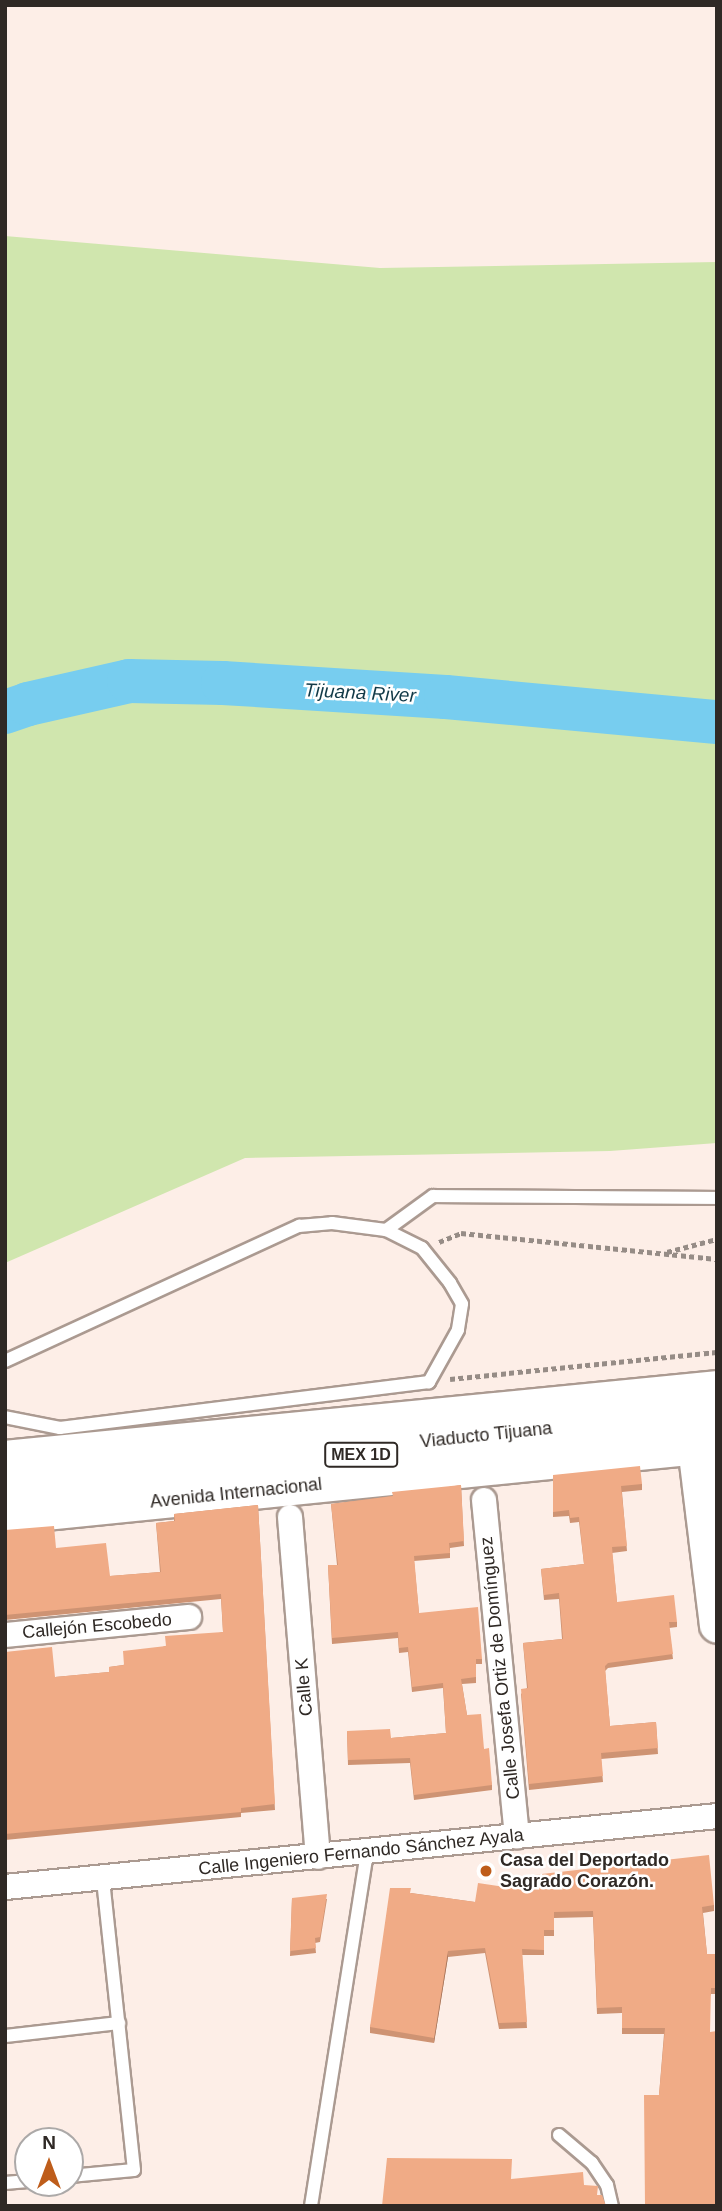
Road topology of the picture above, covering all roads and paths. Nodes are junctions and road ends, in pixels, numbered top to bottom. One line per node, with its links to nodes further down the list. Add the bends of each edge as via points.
1 (717, 1198): 2 (lane, via 433,1196)
2 (386, 1230): 4 (lane); 8 (lane, via 332,1223 299,1226)
3 (717, 1238): 5 (path)
4 (422, 1248): 5 (path, via 461,1233); 9 (lane, via 462,1304 458,1330)
5 (662, 1254): 6 (path)
6 (717, 1259)
7 (717, 1352): 9 (path)
8 (5, 1361)
9 (429, 1381): 13 (lane, via 60,1428)
10 (717, 1390): 15 (highway, MEX 1D)
11 (717, 1403): 16 (highway, Viaducto Tijuana)
12 (717, 1412): 17 (highway, Viaducto Tijuana)
13 (5, 1417)
14 (710, 1436): 18 (highway, Avenida Internacional / MEX 1D); 20 (main road, Avenida Internacional); 23 (main road)
15 (5, 1460)
16 (5, 1472)
17 (5, 1482)
18 (5, 1490)
19 (484, 1500): 26 (street, Calle Josefa Ortiz de Domínguez)
20 (5, 1516)
21 (290, 1517): 28 (street, Calle K)
22 (189, 1617): 24 (street, Callejón Escobedo)
23 (717, 1625)
24 (5, 1634)
25 (717, 1816): 26 (street, Calle Ingeniero Fernando Sánchez Ayala)
26 (517, 1836): 27 (street, Calle Ingeniero Fernando Sánchez Ayala)
27 (367, 1852): 28 (street, Calle Ingeniero Fernando Sánchez Ayala); 35 (lane)
28 (318, 1857): 29 (street, Calle Ingeniero Fernando Sánchez Ayala)
29 (103, 1878): 30 (street, Calle Ingeniero Fernando Sánchez Ayala); 31 (lane)
30 (5, 1887)
31 (119, 2023): 32 (lane); 34 (lane, via 134,2170)
32 (5, 2036)
33 (559, 2136): 36 (lane, via 592,2163 607,2185)
34 (84, 2175)
35 (311, 2206)
36 (612, 2206)

